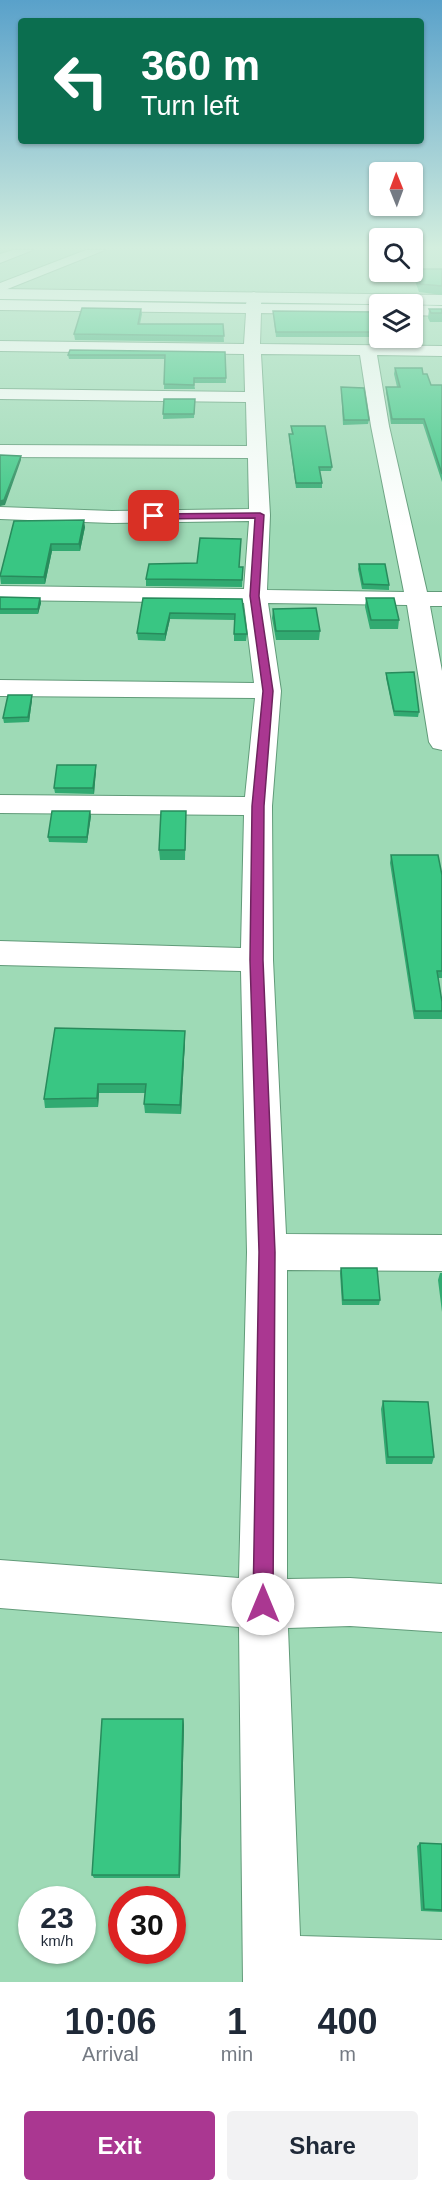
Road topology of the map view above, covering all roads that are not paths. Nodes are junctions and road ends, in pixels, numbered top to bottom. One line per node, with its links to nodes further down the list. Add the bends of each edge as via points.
1 (252, 342): 3 (street)
2 (0, 346): 3 (street)
3 (252, 347): 4 (street); 7 (street)
4 (368, 351): 5 (street); 14 (street)
5 (442, 351)
6 (0, 394): 7 (street)
7 (255, 397): 9 (street)
8 (0, 451): 9 (street)
9 (257, 452): 11 (street)
10 (0, 513): 11 (street, via 111,517)
11 (260, 515): 13 (street)
12 (0, 593): 13 (street)
13 (255, 596): 14 (street); 17 (street)
14 (417, 599): 15 (street); 18 (street)
15 (442, 599)
16 (0, 688): 17 (street)
17 (268, 691): 20 (street)
18 (442, 742)
19 (0, 804): 20 (street)
20 (258, 806): 22 (street)
21 (0, 953): 22 (street)
22 (257, 960): 23 (street)
23 (267, 1252): 24 (street); 26 (street)
24 (442, 1253)
25 (0, 1584): 26 (street)
26 (263, 1604): 27 (street, via 350,1602); 29 (street)
27 (442, 1608)
28 (442, 1969): 29 (street)
29 (272, 1973)

